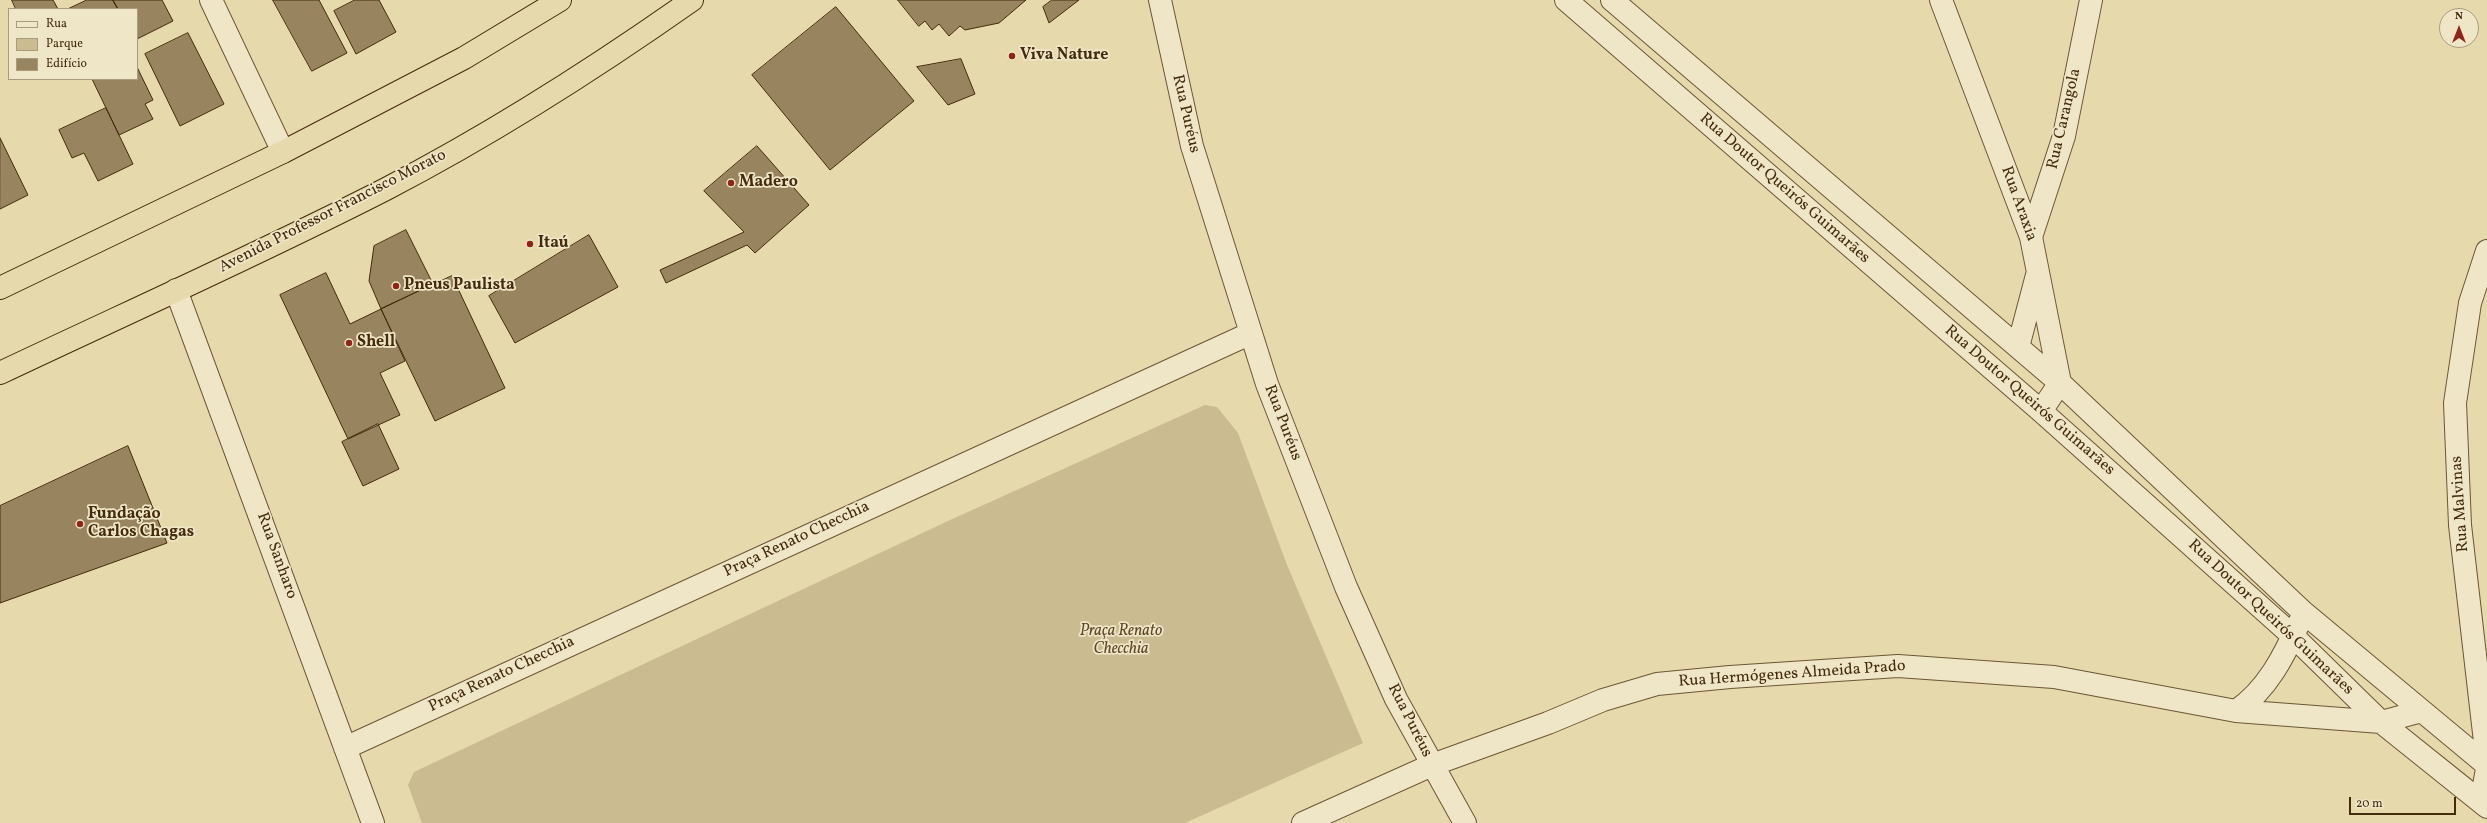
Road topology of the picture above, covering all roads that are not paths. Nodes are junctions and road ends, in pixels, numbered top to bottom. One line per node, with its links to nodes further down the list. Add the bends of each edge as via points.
1 (211, 0): 9 (street)
2 (560, 0): 9 (highway, via 464,58)
3 (692, 0): 14 (highway, Avenida Professor Francisco Morato, via 633,42 539,101 399,181)
4 (1160, 0): 15 (street, Rua Puréus, via 1192,146)
5 (1566, 0): 19 (street, Rua Doutor Queirós Guimarães)
6 (1612, 0): 16 (street, Rua Doutor Queirós Guimarães)
7 (1941, 0): 10 (street, Rua Araxia)
8 (2091, 0): 10 (street, Rua Carangola, via 2064,136)
9 (283, 152): 13 (highway)
10 (2031, 237): 12 (street, Rua Araxia)
11 (2487, 250): 26 (street, Rua Malvinas, via 2470,303 2455,403 2460,525)
12 (2038, 270): 16 (street); 18 (street, Rua Araxia)
13 (0, 288)
14 (176, 290): 17 (highway, Avenida Professor Francisco Morato); 25 (street, Rua Sanharo)
15 (1249, 334): 25 (street, Praça Renato Checchia); 27 (street, Rua Puréus, via 1346,587 1396,699)
16 (2018, 347): 18 (street, Rua Doutor Queirós Guimarães)
17 (0, 373)
18 (2060, 383): 19 (street); 20 (street, Rua Doutor Queirós Guimarães)
19 (2041, 411): 21 (street, Rua Doutor Queirós Guimarães)
20 (2303, 612): 21 (street); 23 (street, Rua Doutor Queirós Guimarães)
21 (2293, 636): 22 (street, via 2264,686 2251,701); 24 (street, Rua Doutor Queirós Guimarães)
22 (2236, 710): 24 (street, Rua Hermógenes Almeida Prado); 27 (street, Rua Hermógenes Almeida Prado, via 2054,677 1898,666 1806,671 1657,684 1603,700)
23 (2422, 710): 24 (street, Rua Hermógenes Almeida Prado); 28 (street, Rua Doutor Queirós Guimarães)
24 (2381, 722): 30 (street, Rua Doutor Queirós Guimarães)
25 (345, 748): 31 (street, Rua Sanharo)
26 (2487, 759)
27 (1432, 765): 32 (street); 33 (street, Rua Puréus)
28 (2487, 765)
29 (2487, 769): 30 (street)
30 (2484, 805)
31 (373, 823)
32 (1303, 823)
33 (1465, 823)

